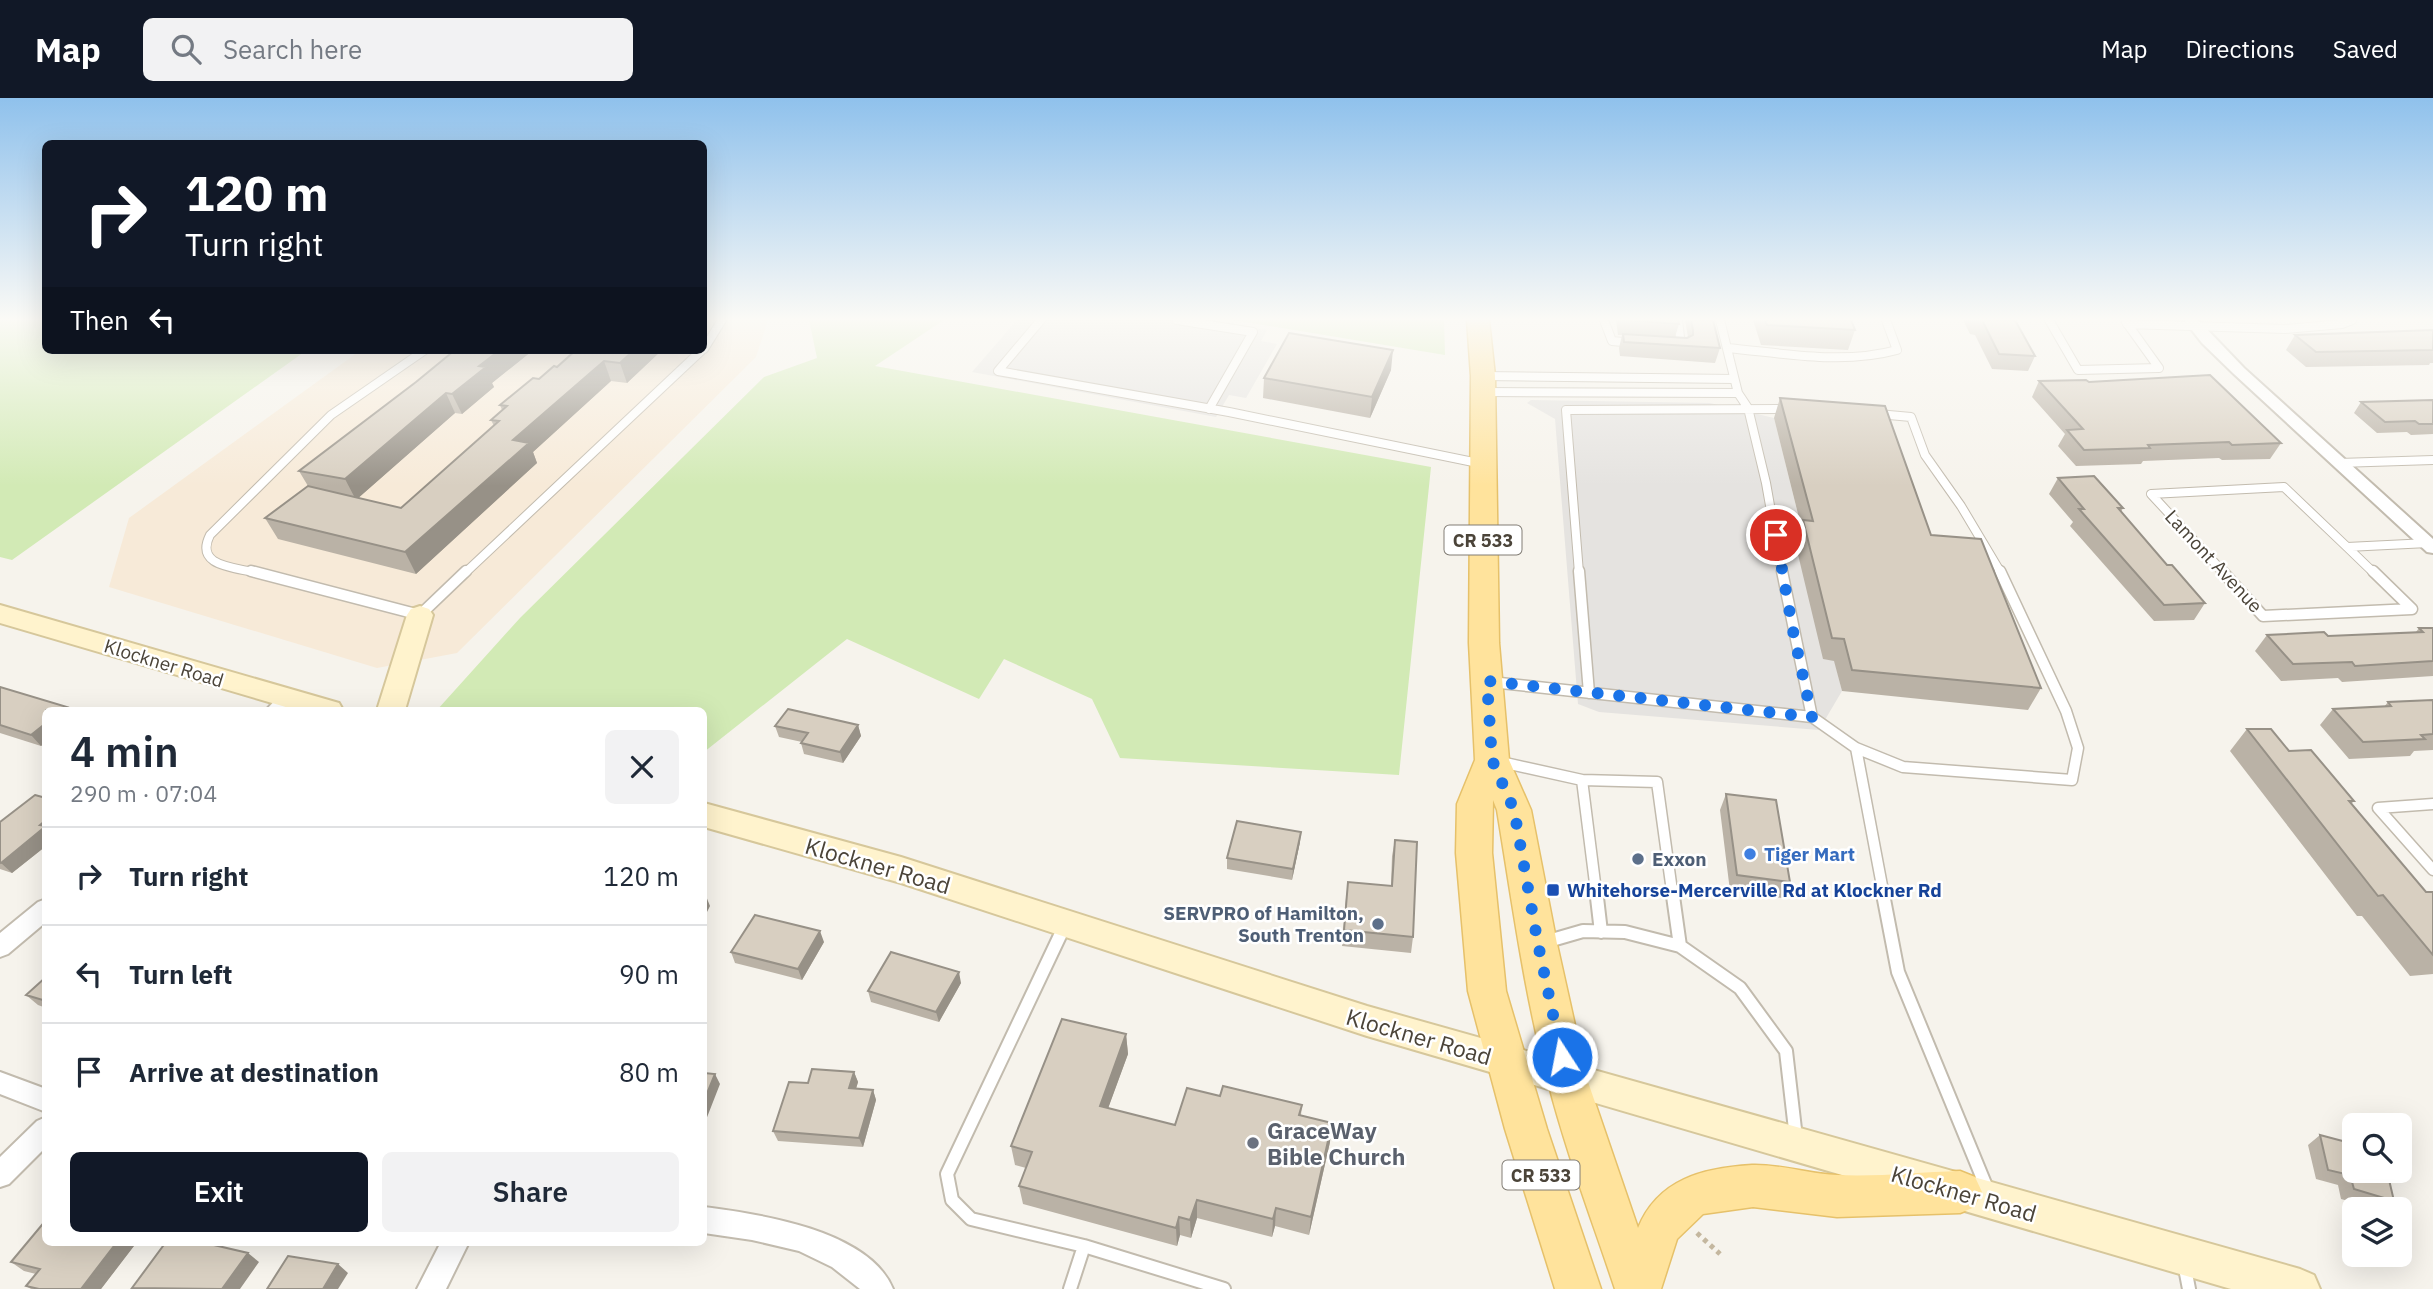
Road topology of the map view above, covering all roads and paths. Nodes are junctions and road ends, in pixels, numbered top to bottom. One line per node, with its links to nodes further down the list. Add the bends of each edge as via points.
1 (388, 376): 21 (lane, via 331,415 210,535 205,554 214,562)
2 (675, 376): 21 (lane)
3 (1023, 376): 12 (lane)
4 (1228, 376): 12 (lane)
5 (1482, 376): 9 (main road, CR 533)
6 (1733, 376): 8 (lane)
7 (2245, 376): 16 (street)
8 (1734, 379): 9 (lane); 10 (lane)
9 (1483, 384): 10 (lane); 17 (main road, CR 533)
10 (1738, 393): 11 (lane)
11 (1748, 408): 13 (lane); 23 (lane, via 1566,410); 27 (lane)
12 (1209, 409): 17 (lane)
13 (1799, 410)
14 (1861, 413): 28 (lane, via 1911,417 1925,455 2007,583 2066,711 2078,748 2072,780 1903,767)
15 (2433, 460): 16 (lane)
16 (2339, 463): 18 (street)
17 (1483, 464): 22 (main road, CR 533)
18 (2431, 545): 19 (lane)
19 (2347, 547): 19 (lane, Lamont Avenue, via 2412,609 2263,616 2151,494 2284,487)
20 (0, 614): 24 (main road, Klockner Road)
21 (420, 615): 26 (main road)
22 (1487, 681): 23 (lane); 29 (main road, CR 533)
23 (1589, 693): 27 (lane)
24 (281, 705): 25 (main road, Klockner Road)
25 (300, 707)
26 (392, 707)
27 (1812, 717): 28 (lane)
28 (1856, 748): 47 (lane, via 1898,972)
29 (1492, 760): 30 (lane); 37 (main road, CR 533, via 1514,810); 40 (main road, CR 533, via 1474,804 1475,853 1487,991)
30 (1582, 779): 36 (lane); 38 (lane, via 1657,782)
31 (2433, 804): 33 (lane, via 2378,808)
32 (707, 816): 35 (main road, Klockner Road, via 901,870)
33 (2433, 870)
34 (42, 911): 39 (street)
35 (1066, 923): 40 (main road, Klockner Road); 51 (lane, via 947,1174 948,1197 971,1219)
36 (1601, 932): 37 (lane, via 1583,931); 38 (lane, via 1625,932)
37 (1538, 944): 41 (main road, CR 533)
38 (1681, 946): 45 (lane, via 1740,988 1786,1051)
39 (0, 947)
40 (1506, 1061): 41 (main road, Klockner Road); 59 (main road, CR 533)
41 (1567, 1079): 45 (main road, Klockner Road); 54 (main road, CR 533)
42 (0, 1083): 43 (street)
43 (42, 1099)
44 (42, 1133): 46 (street)
45 (1796, 1145): 47 (main road, Klockner Road)
46 (0, 1175)
47 (1976, 1197): 53 (main road, Klockner Road); 54 (main road, via 1837,1196 1754,1186 1692,1195 1661,1225)
48 (707, 1220): 56 (street, via 805,1238 840,1256)
49 (1695, 1231): 52 (path)
50 (454, 1246): 55 (street)
51 (1084, 1246): 57 (lane); 58 (lane)
52 (1720, 1254)
53 (2186, 1272): 60 (main road, Klockner Road)
54 (1637, 1287)
55 (431, 1289)
56 (878, 1289)
57 (1070, 1289)
58 (1224, 1289)
59 (1578, 1289)
60 (2300, 1289)

